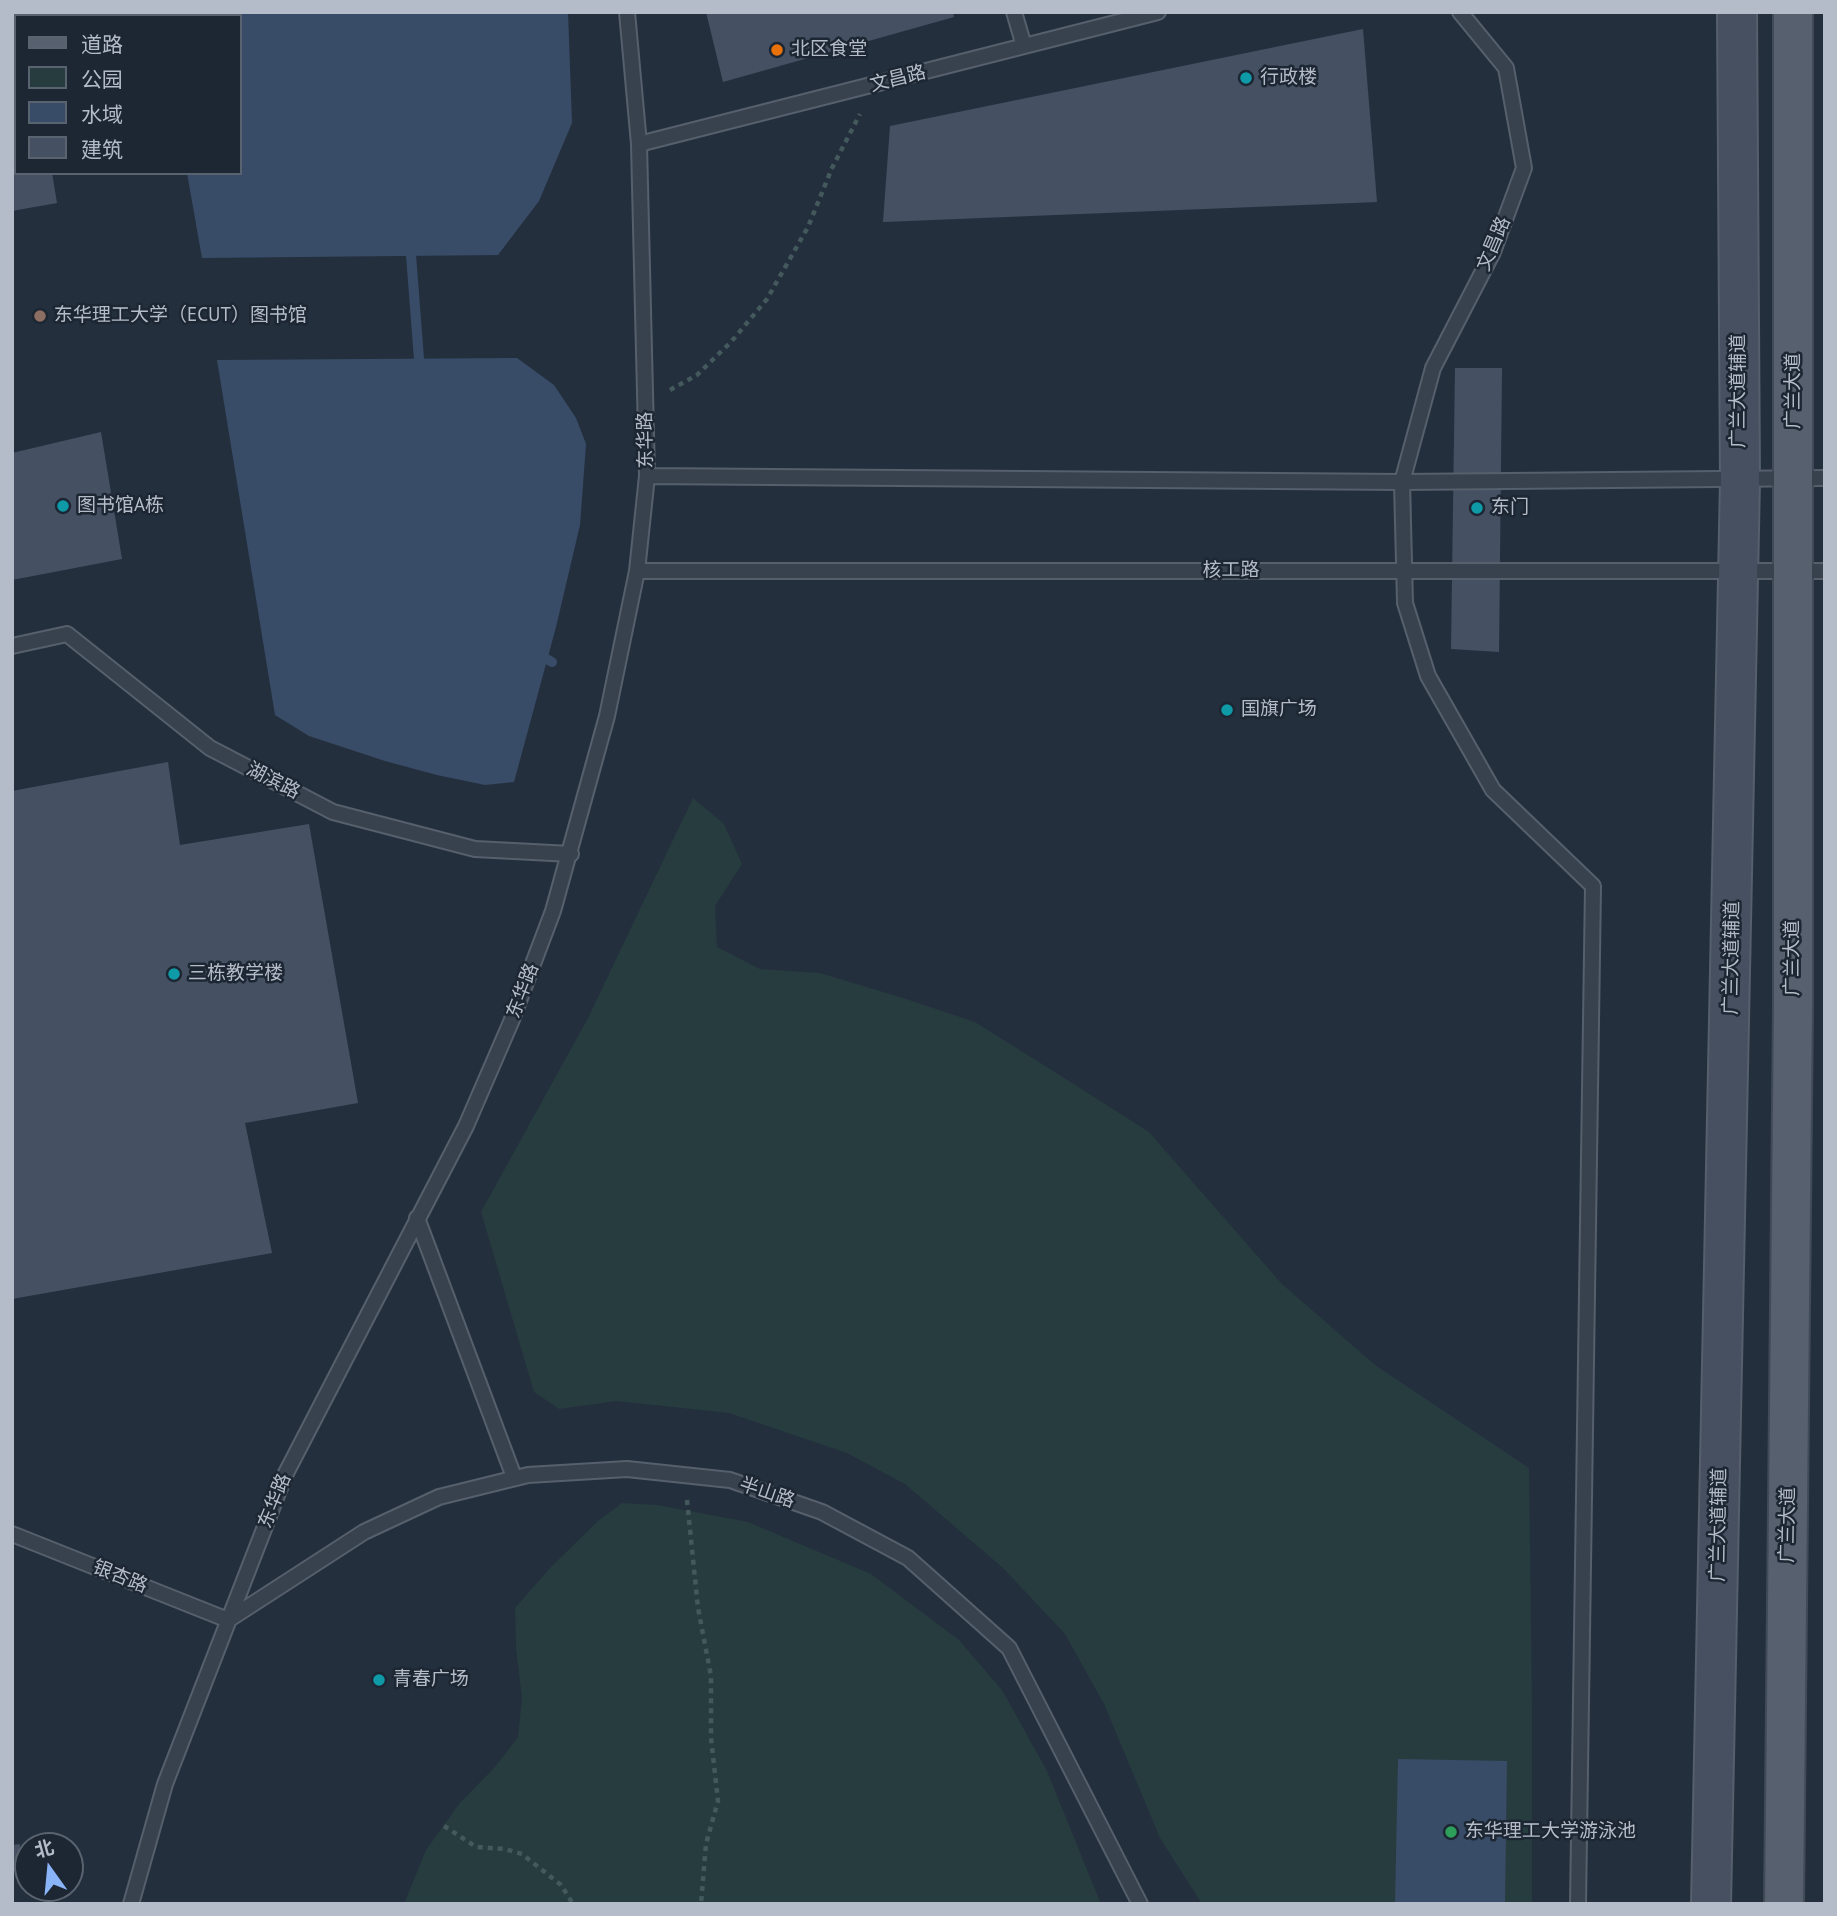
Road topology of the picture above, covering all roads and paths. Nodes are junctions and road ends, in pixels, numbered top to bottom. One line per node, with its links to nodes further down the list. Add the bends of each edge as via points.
1 (627, 12): 9 (lane, 东华路)
2 (1014, 12): 7 (lane)
3 (1158, 12): 7 (lane, 文昌路)
4 (1460, 12): 14 (lane, 文昌路, via 1506,68 1524,168 1493,252 1433,368)
5 (1737, 12): 13 (main road, 广兰大道辅道)
6 (1793, 12): 12 (main road, 广兰大道)
7 (1024, 46): 8 (lane, 文昌路)
8 (873, 85): 9 (lane, 文昌路); 10 (path, via 808,227 767,299 696,375)
9 (639, 144): 10 (lane, 东华路)
10 (645, 404): 11 (lane, 东华路)
11 (647, 476): 14 (lane); 15 (lane, 东华路)
12 (1810, 478): 13 (lane); 18 (main road, 广兰大道)
13 (1740, 480): 14 (lane); 17 (main road, 广兰大道辅道)
14 (1402, 482): 16 (lane, 文昌路)
15 (637, 571): 16 (lane, 核工路); 20 (lane, 东华路, via 607,716)
16 (1405, 571): 17 (lane, 核工路); 31 (lane, 文昌路, via 1405,603 1428,676 1493,790 1593,886)
17 (1738, 571): 18 (lane, 核工路); 32 (main road, 广兰大道辅道)
18 (1809, 571): 33 (main road, 广兰大道, via 1793,1103)
19 (12, 646): 20 (lane, 湖滨路, via 68,634 210,748 332,812 475,849)
20 (571, 854): 21 (lane, 东华路, via 511,1022 466,1126)
21 (417, 1218): 23 (lane); 25 (lane, 东华路, via 285,1475)
22 (684, 1475): 23 (lane, 半山路, via 627,1469); 29 (path, via 698,1608 711,1676 718,1801 706,1844); 30 (lane, 半山路, via 730,1480 822,1512 908,1558 1009,1648)
23 (514, 1477): 25 (lane, 半山路, via 439,1497 364,1532)
24 (12, 1534): 25 (lane, 银杏路)
25 (228, 1620): 27 (lane, 东华路, via 165,1784)
26 (444, 1826): 28 (path, via 476,1847 522,1854 561,1885)
27 (131, 1904)
28 (573, 1904)
29 (701, 1904)
30 (1140, 1904)
31 (1578, 1904)
32 (1711, 1904)
33 (1784, 1904)

